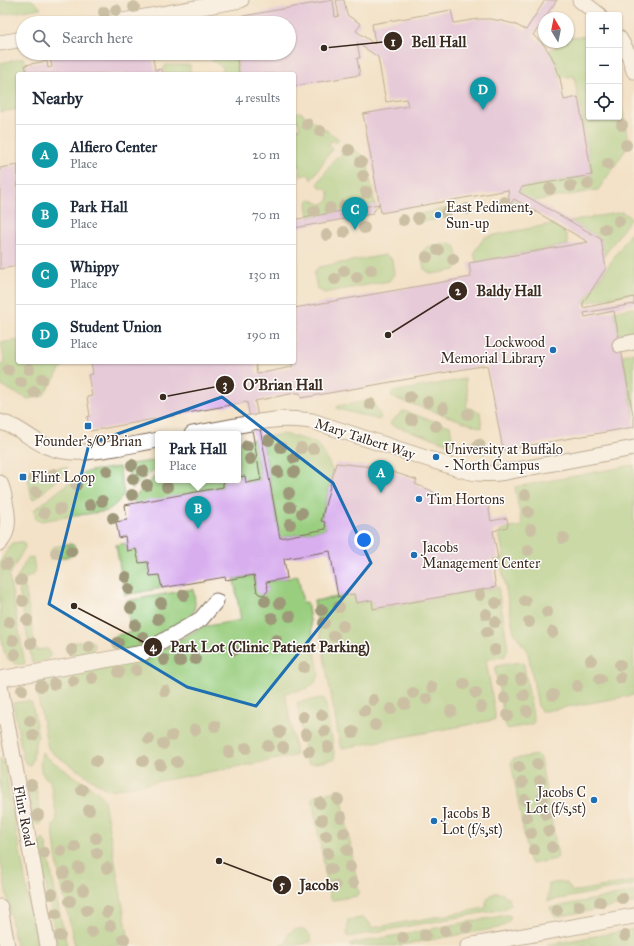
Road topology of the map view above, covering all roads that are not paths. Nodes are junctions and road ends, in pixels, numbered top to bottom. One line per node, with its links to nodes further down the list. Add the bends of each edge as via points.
1 (241, 0): 4 (street)
2 (580, 0): 3 (street)
3 (595, 12)
4 (151, 16)
5 (16, 40): 6 (street)
6 (0, 43)
7 (622, 43): 8 (street, via 629,54)
8 (634, 71)
9 (0, 422): 11 (street, via 15,427 46,446 69,453 94,452)
10 (208, 431): 12 (street, Mary Talbert Way, via 255,422 288,419 312,421 480,474 506,472)
11 (155, 441)
12 (634, 448)
13 (0, 483): 14 (street, via 8,522)
14 (0, 542)
15 (216, 600): 16 (street, via 201,618 143,653)
16 (0, 679)
17 (0, 686): 22 (street, Flint Road)
18 (0, 907): 21 (street)
19 (634, 916): 20 (street)
20 (526, 941): 23 (street)
21 (7, 946)
22 (48, 946)
23 (468, 946)

